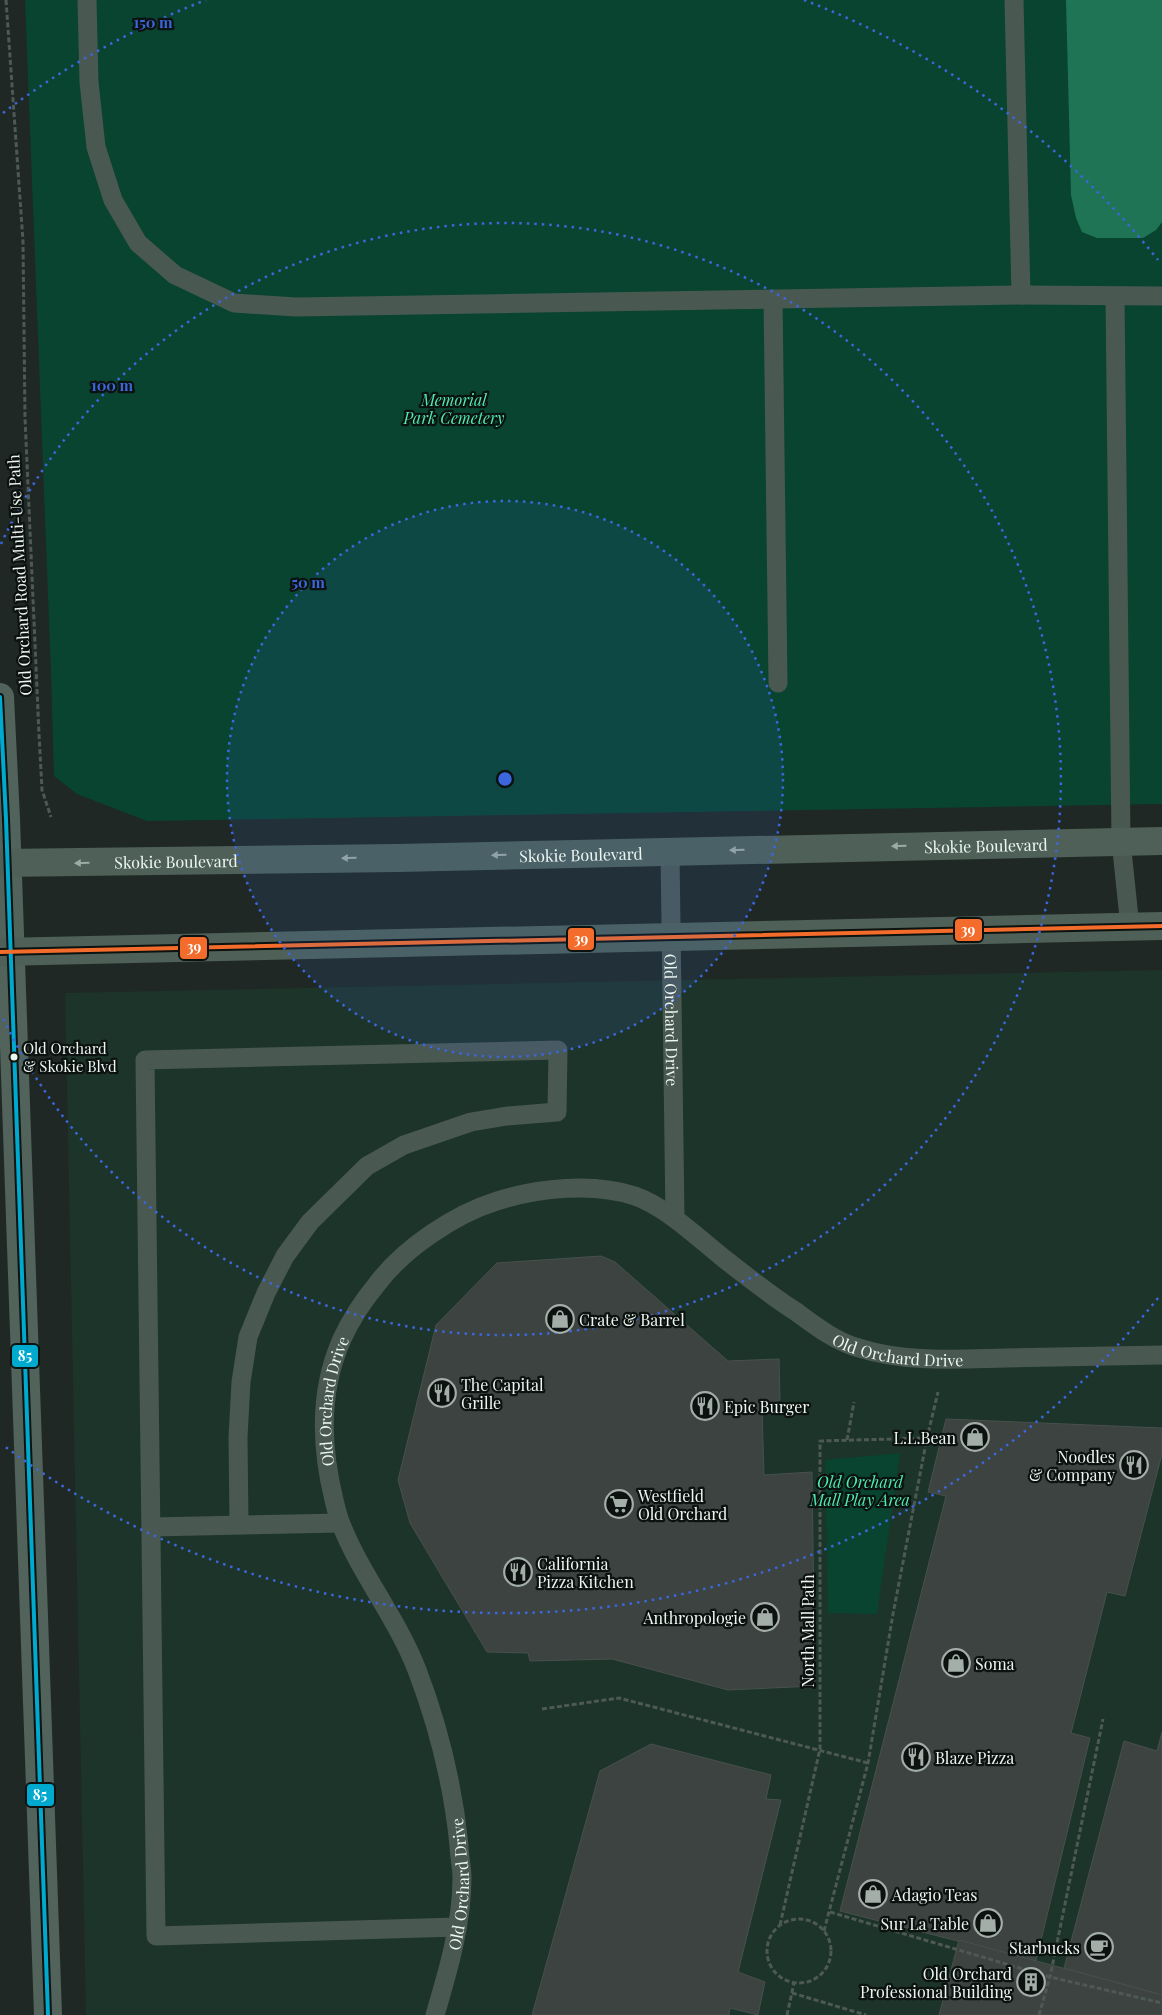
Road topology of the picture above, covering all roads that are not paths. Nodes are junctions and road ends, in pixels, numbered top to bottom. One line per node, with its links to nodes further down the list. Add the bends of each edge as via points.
1 (87, 0): 6 (lane, via 89,82 96,147 113,200 138,244 175,275 234,303 296,307)
2 (1014, 0): 3 (lane)
3 (1021, 295): 4 (lane); 6 (lane)
4 (1115, 296): 5 (lane); 10 (lane)
5 (1162, 296)
6 (773, 299): 7 (lane)
7 (778, 683)
8 (0, 697): 12 (main road)
9 (1162, 840): 10 (main road, Skokie Boulevard)
10 (1121, 841): 11 (main road, Skokie Boulevard, one-way to 11); 13 (lane)
11 (670, 852): 12 (main road, Skokie Boulevard, one-way to 12); 15 (lane, Old Orchard Drive)
12 (4, 864): 16 (main road)
13 (1130, 926): 14 (main road); 15 (main road)
14 (1162, 926)
15 (671, 938): 16 (main road); 17 (lane, Old Orchard Drive)
16 (5, 952): 23 (main road)
17 (675, 1218): 18 (lane, Old Orchard Drive, via 778,1300 824,1331 857,1348 932,1360); 19 (lane, Old Orchard Drive, via 636,1196 595,1189 556,1188 516,1195 477,1207 446,1225 384,1274 358,1308 340,1341 328,1384 323,1427 328,1473)
18 (1162, 1355)
19 (340, 1523): 20 (lane); 22 (lane, Old Orchard Drive, via 417,1670 435,1726 448,1772 457,1827 462,1878)
20 (239, 1524): 21 (lane); 21 (lane, via 238,1436 248,1337 285,1256 310,1222 367,1166 404,1145 471,1122 557,1112 558,1050 145,1060)
21 (152, 1527): 22 (lane, via 156,1936)
22 (457, 1927): 24 (lane, Old Orchard Drive)
23 (48, 2015)
24 (435, 2015)

